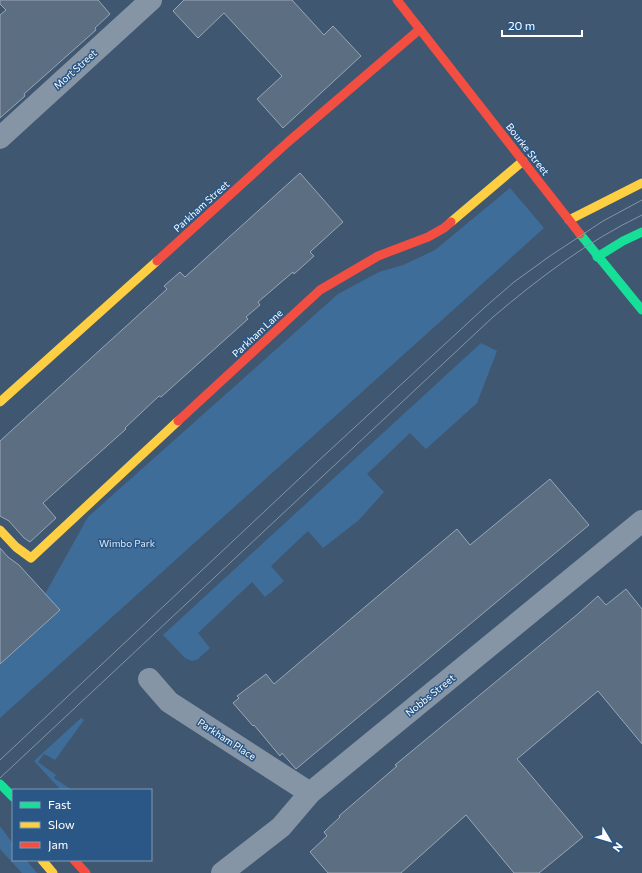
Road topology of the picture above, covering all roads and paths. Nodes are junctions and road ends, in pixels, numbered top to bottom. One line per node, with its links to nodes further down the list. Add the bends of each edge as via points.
1 (151, 0): 4 (street, Mort Street)
2 (397, 0): 3 (main road, Bourke Street)
3 (420, 28): 5 (main road, Bourke Street); 11 (main road, Parkham Street, via 288,142)
4 (0, 138)
5 (523, 161): 7 (main road, Bourke Street); 13 (main road, Parkham Lane, via 444,228 428,237 378,256 320,290 31,558)
6 (642, 183): 7 (main road)
7 (569, 220): 9 (main road, Bourke Street)
8 (642, 232): 9 (main road)
9 (597, 256): 10 (main road, Bourke Street)
10 (642, 310)
11 (0, 402)
12 (642, 521): 16 (street, Nobbs Street)
13 (0, 530)
14 (149, 679): 16 (street, Parkham Place, via 169,702)
15 (0, 784): 17 (main road)
16 (310, 794): 22 (street, Nobbs Street, via 281,827)
17 (12, 796)
18 (43, 861): 20 (main road)
19 (75, 861): 21 (main road)
20 (53, 873)
21 (86, 873)
22 (222, 873)

